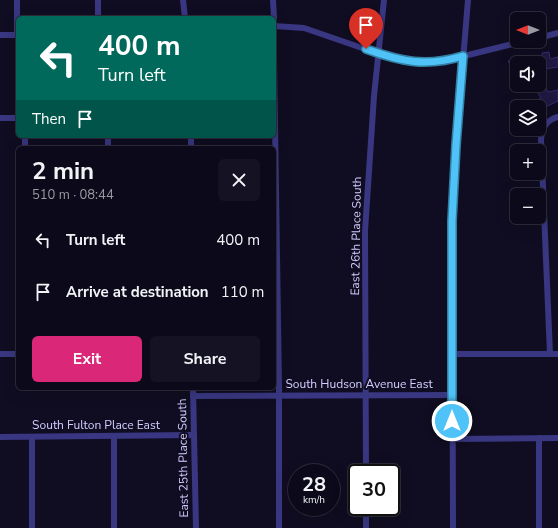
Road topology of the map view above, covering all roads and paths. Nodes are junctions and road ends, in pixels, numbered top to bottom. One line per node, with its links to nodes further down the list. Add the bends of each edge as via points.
1 (17, 0): 7 (street)
2 (98, 0): 8 (street)
3 (183, 0): 9 (street)
4 (273, 0): 10 (street)
5 (384, 0): 17 (street, East 26th Place South)
6 (468, 0): 18 (street)
7 (17, 16)
8 (98, 16)
9 (185, 16)
10 (274, 16)
11 (276, 26): 17 (street, via 304,28)
12 (558, 33): 15 (street)
13 (0, 35): 14 (street)
14 (16, 35)
15 (546, 36)
16 (510, 45): 18 (street)
17 (379, 54): 18 (street, via 394,59 423,62); 30 (street, East 26th Place South, via 366,231)
18 (463, 56): 25 (street, via 453,191)
19 (558, 117): 26 (street, via 549,120 543,129 541,140)
20 (0, 118): 21 (street)
21 (16, 118)
22 (276, 194): 29 (street)
23 (0, 354): 24 (street)
24 (16, 354)
25 (452, 354): 26 (street); 31 (street)
26 (550, 354): 27 (street)
27 (558, 354)
28 (193, 390): 32 (street, East 25th Place South)
29 (279, 395): 30 (street, South Hudson Avenue East); 32 (street, South Hudson Avenue East); 45 (street)
30 (366, 395): 31 (street, South Hudson Avenue East); 40 (street, East 26th Place South)
31 (452, 395): 39 (street)
32 (193, 396): 33 (street, East 25th Place South)
33 (193, 435): 34 (street, South Fulton Place East); 44 (street, East 25th Place South)
34 (114, 436): 36 (street, South Fulton Place East); 43 (street)
35 (0, 437): 36 (street, South Fulton Place East)
36 (32, 437): 42 (street)
37 (539, 438): 38 (street); 39 (street); 48 (street)
38 (558, 438)
39 (452, 439): 47 (street)
40 (366, 464)
41 (366, 516): 46 (street)
42 (32, 528)
43 (114, 528)
44 (196, 528)
45 (280, 528)
46 (366, 528)
47 (453, 528)
48 (539, 528)

